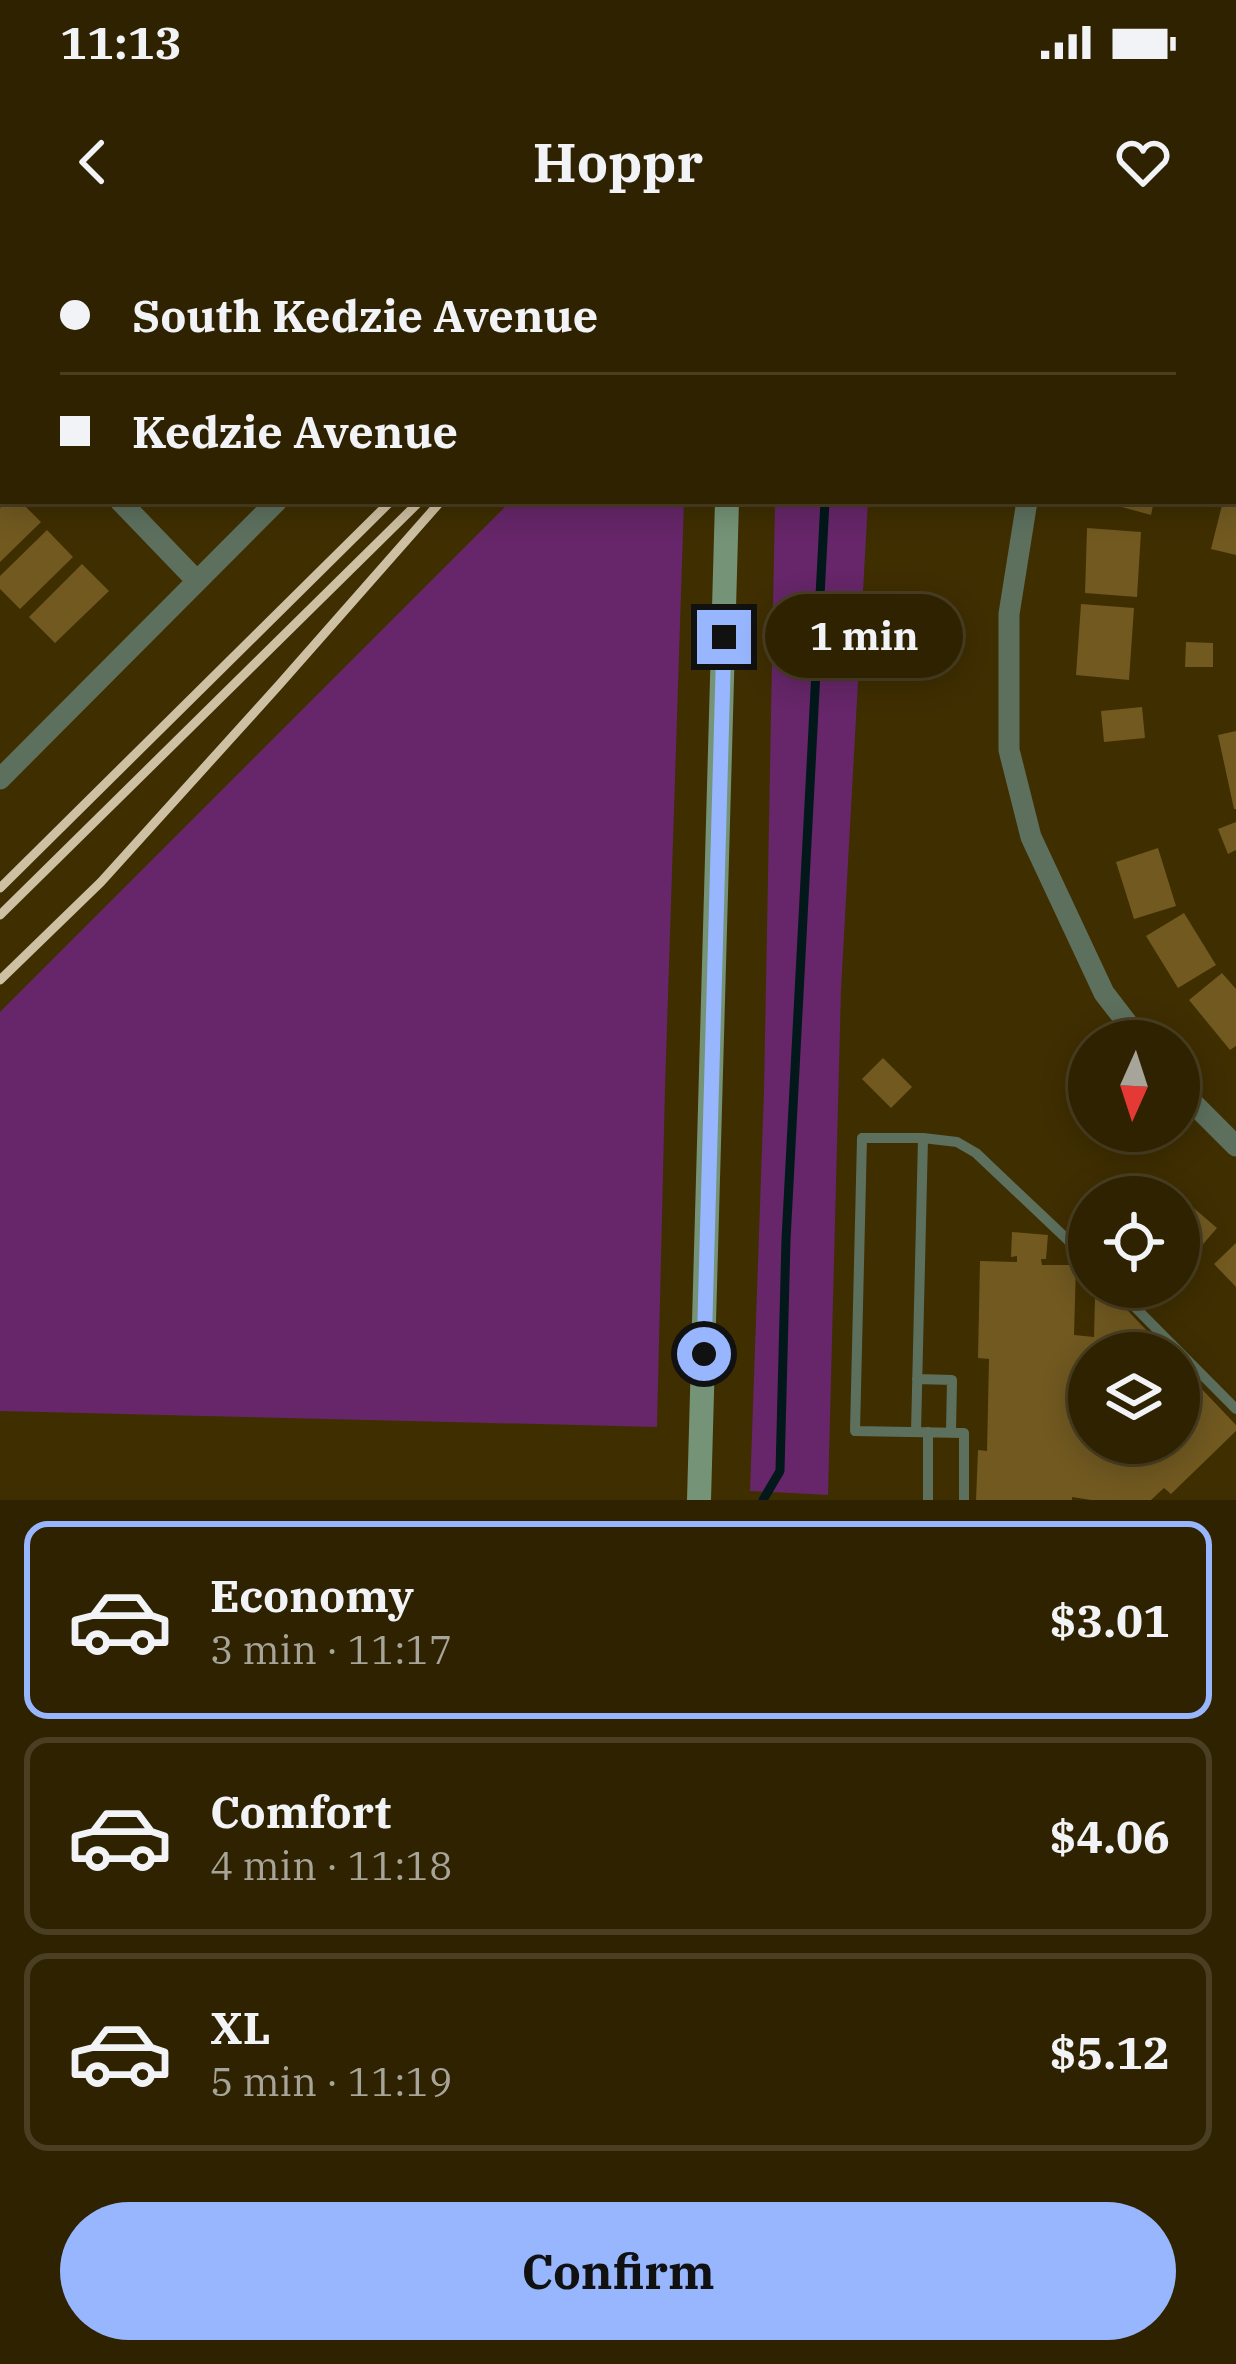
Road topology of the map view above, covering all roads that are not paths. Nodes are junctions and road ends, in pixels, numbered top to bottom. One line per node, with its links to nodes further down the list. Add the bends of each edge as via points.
1 (122, 504): 5 (street)
2 (274, 504): 5 (street)
3 (727, 504): 17 (main road)
4 (1027, 504): 7 (street, via 1009,614 1009,750 1031,837 1104,993)
5 (197, 581): 6 (street)
6 (0, 779)
7 (1125, 1020)
8 (1200, 1110): 10 (street)
9 (923, 1138): 11 (lane, via 976,1153); 13 (lane); 15 (lane, via 862,1138 855,1431)
10 (1236, 1146)
11 (1068, 1240)
12 (1136, 1308): 14 (lane)
13 (917, 1379): 15 (lane); 16 (lane, via 952,1380)
14 (1236, 1409)
15 (922, 1432): 16 (lane); 18 (lane)
16 (957, 1433): 19 (lane)
17 (699, 1500)
18 (928, 1500)
19 (964, 1500)

